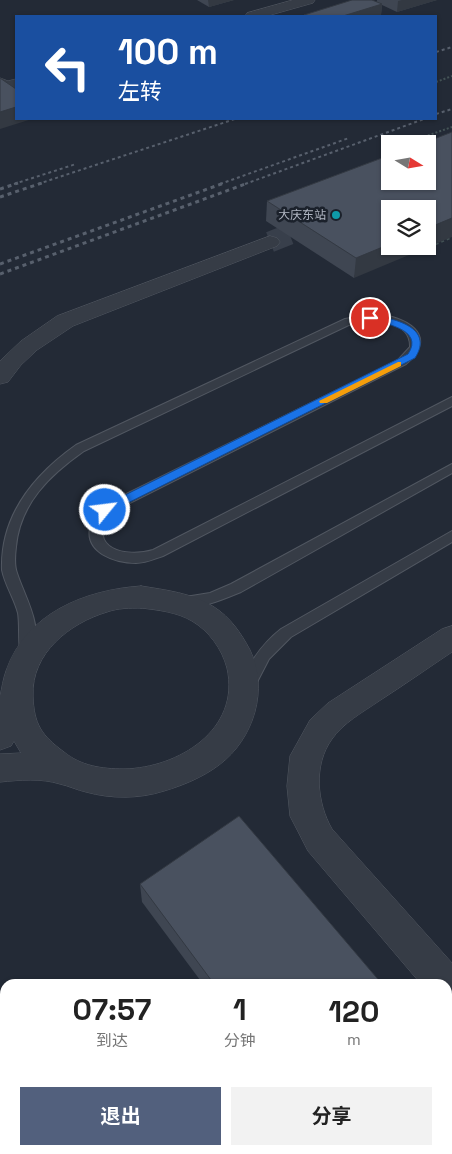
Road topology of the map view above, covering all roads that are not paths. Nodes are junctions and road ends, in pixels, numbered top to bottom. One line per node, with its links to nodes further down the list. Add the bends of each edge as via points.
1 (308, 0): 2 (street)
2 (256, 15)
3 (0, 83): 4 (street, via 6,87)
4 (15, 84)
5 (270, 242): 6 (street, via 65,321 25,348)
6 (0, 377)
7 (452, 402): 12 (lane, via 147,557 122,557 102,547 94,528 105,510 402,362 416,349 412,332 382,318 349,321 80,448 42,478 15,516 9,541 10,570 27,620 29,638)
8 (452, 468): 10 (lane, via 236,588 212,598)
9 (452, 536): 14 (lane, via 286,633 269,647 254,668)
10 (176, 603): 12 (street, via 141,597 104,601 70,614 42,636); 14 (street, via 208,617 231,640 244,669)
11 (452, 638): 18 (street, via 339,712 321,729 306,756 303,786 307,816 320,840)
12 (23, 664): 13 (street)
13 (16, 693): 15 (street); 17 (street, via 20,722 37,749)
14 (244, 701): 17 (street, via 232,730 209,756 176,774 138,783 99,782)
15 (0, 737)
16 (0, 768): 17 (street, via 30,766)
17 (64, 770)
18 (442, 979)

